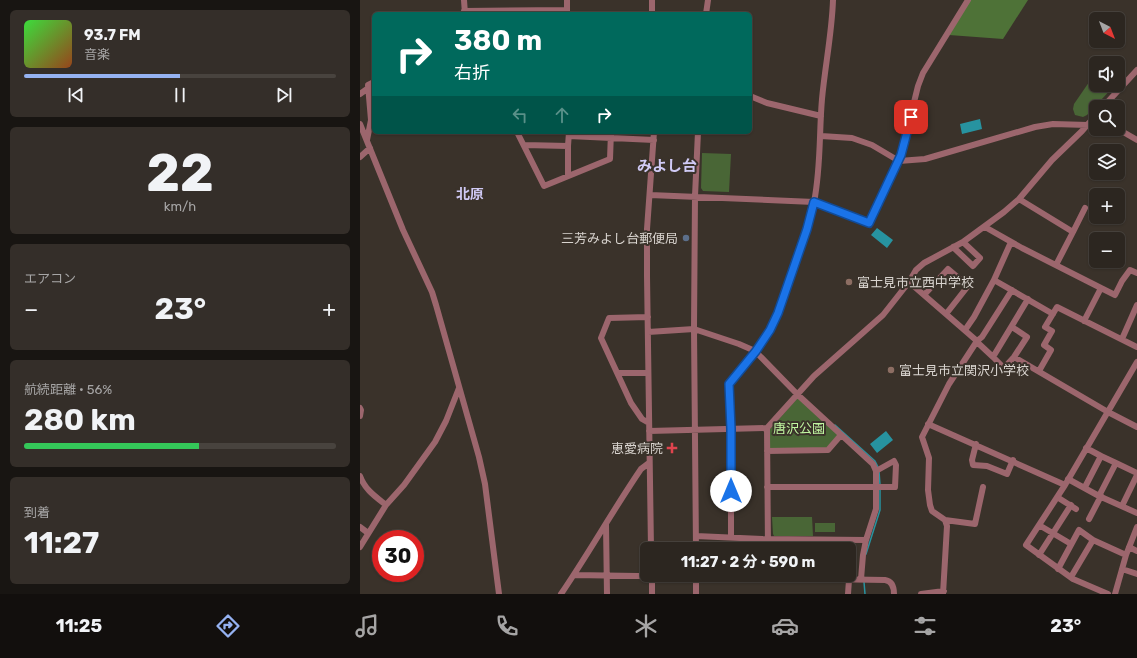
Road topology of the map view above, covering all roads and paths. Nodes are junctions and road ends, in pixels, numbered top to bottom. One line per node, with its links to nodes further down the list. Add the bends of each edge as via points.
1 (464, 0): 7 (street)
2 (567, 0): 8 (street)
3 (652, 0): 9 (street)
4 (708, 0): 10 (street)
5 (833, 0): 17 (street)
6 (968, 0): 34 (street, via 923,73)
7 (464, 12): 8 (street)
8 (567, 12)
9 (652, 12)
10 (706, 12)
11 (1137, 70): 16 (street)
12 (372, 83): 13 (street, via 368,85)
13 (368, 89): 14 (street); 27 (street, via 371,120)
14 (360, 94)
15 (752, 97): 17 (street)
16 (1109, 100)
17 (821, 116): 26 (street)
18 (360, 124): 27 (street)
19 (1088, 125): 34 (street, via 1035,126 925,159); 38 (street, via 1052,160)
20 (1125, 133): 29 (street)
21 (518, 134): 30 (street)
22 (569, 134): 25 (street); 31 (street)
23 (654, 134): 28 (street)
24 (698, 134): 37 (street)
25 (611, 135): 28 (street); 35 (street, via 610,159)
26 (821, 136): 34 (street, via 852,138); 39 (street)
27 (367, 140): 32 (street)
28 (654, 140): 36 (street)
29 (1137, 140)
30 (524, 145): 31 (street); 35 (street, via 544,186)
31 (568, 146): 35 (street)
32 (370, 148): 33 (street); 73 (street, via 403,230 432,292)
33 (360, 157)
34 (899, 161): 39 (street, via 869,223)
35 (568, 176)
36 (650, 195): 37 (street); 57 (street, via 647,236)
37 (695, 196): 39 (street); 60 (street)
38 (1019, 199): 41 (street); 42 (street)
39 (814, 202): 66 (street, via 783,299 770,330)
40 (1085, 208): 42 (street)
41 (985, 227): 43 (street); 44 (street)
42 (1073, 232): 46 (street)
43 (963, 242): 45 (street); 45 (street, via 980,258 973,266)
44 (1011, 242): 46 (street); 48 (street)
45 (953, 247): 49 (street, via 924,263)
46 (1056, 265): 50 (street)
47 (1137, 273): 50 (street, via 1130,270 1115,295)
48 (994, 280): 51 (street); 61 (street)
49 (909, 282): 52 (street); 74 (street, via 884,315 814,376)
50 (1101, 288): 58 (street)
51 (1012, 290): 53 (street); 64 (street, via 982,338)
52 (924, 295): 55 (street); 55 (street, via 948,269 958,277 968,286)
53 (1028, 299): 56 (street); 59 (street)
54 (1137, 305): 63 (street)
55 (946, 314): 61 (street)
56 (1053, 314): 58 (street, via 1057,307); 70 (street, via 1045,327 1052,332 1044,345 1051,350)
57 (648, 317): 62 (street); 71 (street, via 609,318 601,338)
58 (1084, 321): 63 (street)
59 (1012, 326): 67 (street); 68 (street, via 1028,337)
60 (694, 330): 62 (street); 66 (street); 82 (street)
61 (965, 330): 64 (street)
62 (648, 332): 72 (street)
63 (1122, 339): 65 (street)
64 (977, 341): 67 (street); 79 (street, via 949,384)
65 (1137, 347)
66 (756, 351): 74 (street); 83 (street, via 729,384)
67 (992, 357): 68 (street, via 1004,368)
68 (1014, 357): 70 (street)
69 (1137, 362): 76 (street)
70 (1039, 371): 76 (street)
71 (619, 373): 72 (street); 78 (street, via 631,403 642,419)
72 (648, 373): 78 (street)
73 (459, 388): 103 (street, via 435,442 412,475); 142 (street, via 485,484)
74 (798, 396): 81 (street); 85 (street)
75 (360, 408): 77 (street)
76 (1108, 412): 80 (street); 87 (street)
77 (360, 416)
78 (649, 423): 84 (street)
79 (928, 424): 86 (street); 107 (street, via 922,437 929,458 930,505 932,510)
80 (1137, 427)
81 (767, 428): 83 (street); 88 (street)
82 (694, 429): 83 (street); 84 (street); 115 (street)
83 (731, 429): 116 (street)
84 (649, 431): 91 (street)
85 (841, 435): 88 (street, via 828,450); 93 (street)
86 (976, 444): 90 (street); 90 (street, via 973,465 987,466 1007,474)
87 (1086, 448): 89 (street); 96 (street)
88 (767, 451): 97 (street)
89 (1101, 456): 92 (street); 100 (street)
90 (1013, 460): 96 (street)
91 (649, 463): 108 (street, via 641,469); 120 (street)
92 (1116, 463): 94 (street); 101 (street)
93 (878, 470): 98 (street); 98 (street, via 894,461 896,465 895,487)
94 (1137, 474): 104 (street)
95 (360, 476): 103 (street, via 368,490)
96 (1066, 482): 100 (street); 102 (street)
97 (767, 487): 98 (street); 117 (street)
98 (879, 487): 118 (street, via 876,509)
99 (983, 487): 107 (street, via 975,524)
100 (1084, 487): 101 (street)
101 (1100, 496): 104 (street); 106 (street)
102 (1057, 497): 109 (street); 113 (street, via 1073,507)
103 (386, 505): 112 (street)
104 (1122, 506): 105 (street)
105 (1137, 513)
106 (1089, 519)
107 (945, 520): 141 (street, via 947,526)
108 (606, 522): 132 (street); 133 (street)
109 (1039, 525): 113 (street); 127 (street, via 1026,545)
110 (360, 526): 112 (street)
111 (1137, 527): 114 (street)
112 (368, 533): 124 (street)
113 (1053, 533): 123 (street); 127 (street)
114 (1136, 535): 125 (street)
115 (696, 536): 116 (street); 121 (street)
116 (731, 537): 117 (street)
117 (768, 538): 118 (street); 122 (street)
118 (866, 540): 136 (street)
119 (1093, 540): 123 (street, via 1079,530); 128 (street); 135 (street)
120 (651, 542)
121 (696, 542)
122 (768, 542)
123 (1071, 544): 129 (street)
124 (360, 547)
125 (1129, 547): 126 (street); 128 (street)
126 (1137, 550)
127 (1039, 555): 129 (street)
128 (1126, 555): 130 (street)
129 (1058, 569): 135 (street)
130 (1122, 569): 131 (street); 151 (street)
131 (1137, 574)
132 (574, 575): 133 (street); 143 (street)
133 (606, 575): 134 (street); 144 (street)
134 (640, 575)
135 (1071, 577): 150 (street)
136 (863, 579): 137 (street); 148 (street, via 888,580 893,585)
137 (856, 580)
138 (652, 582): 145 (street)
139 (696, 582): 146 (street)
140 (849, 582): 147 (street)
141 (943, 593): 149 (street)
142 (499, 594)
143 (561, 594)
144 (607, 594)
145 (652, 594)
146 (696, 594)
147 (848, 594)
148 (894, 594)
149 (921, 594)
150 (1108, 594)
151 (1115, 594)

